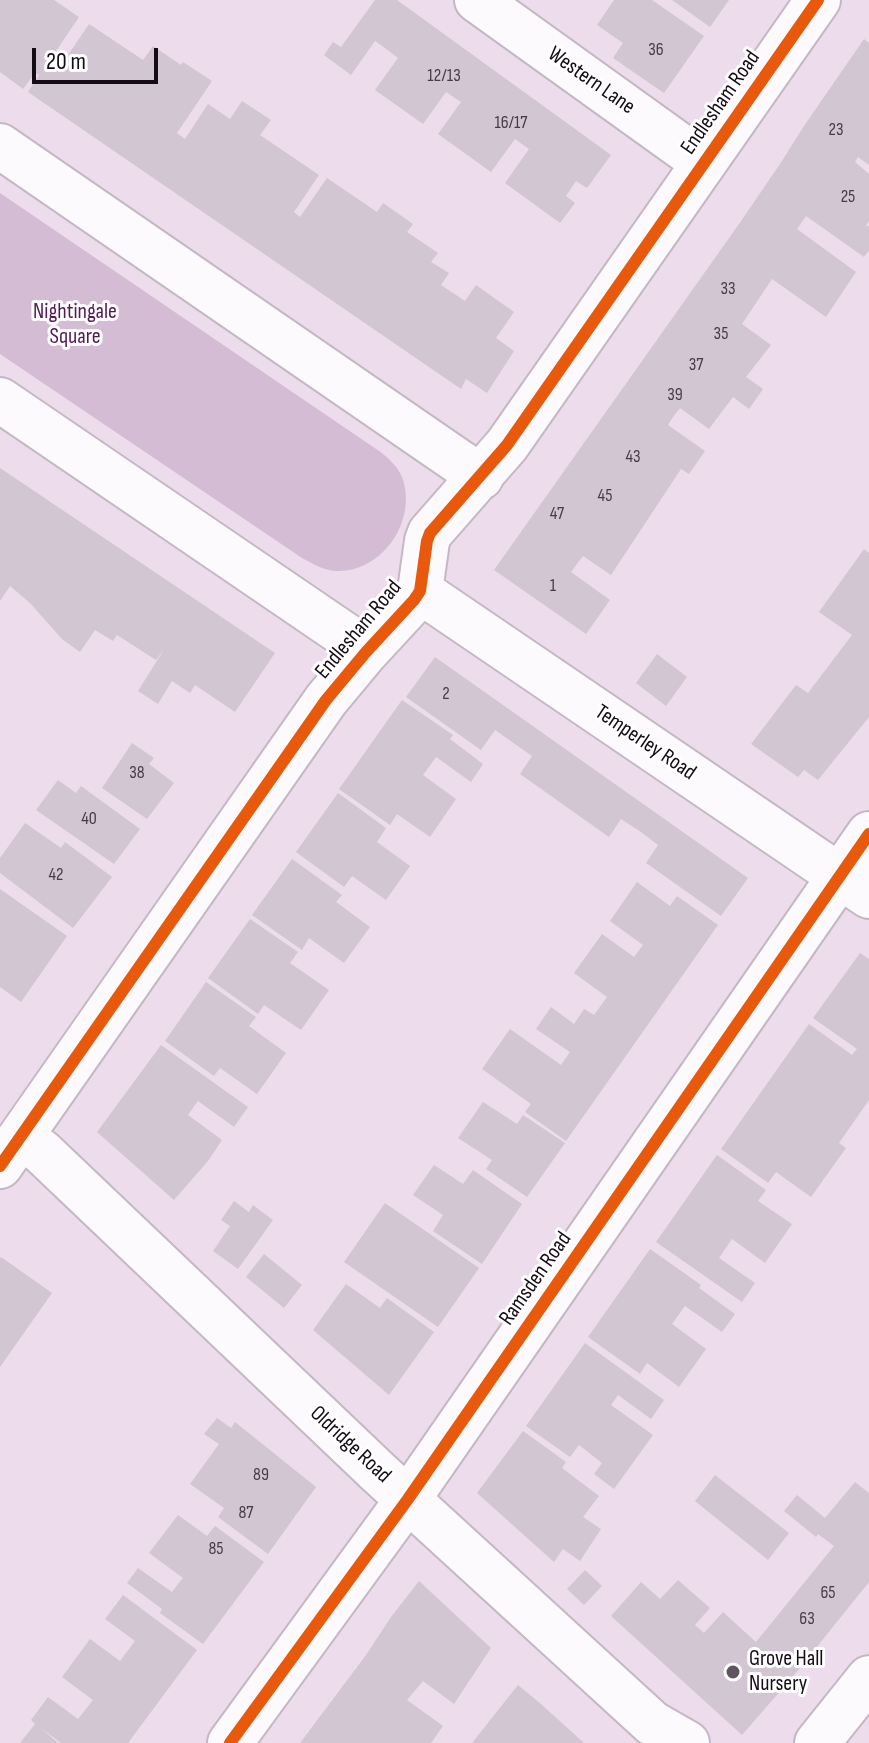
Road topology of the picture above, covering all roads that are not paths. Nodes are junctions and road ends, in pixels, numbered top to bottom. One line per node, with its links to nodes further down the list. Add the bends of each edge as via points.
1 (477, 0): 4 (street, Western Lane)
2 (818, 0): 4 (street, Endlesham Road)
3 (0, 146): 6 (street)
4 (704, 163): 6 (street, Endlesham Road)
5 (0, 400): 8 (street)
6 (481, 477): 7 (street, Endlesham Road, via 430,533)
7 (420, 591): 8 (street, Endlesham Road); 10 (street, Temperley Road)
8 (366, 652): 11 (street, Endlesham Road, via 326,700)
9 (869, 834): 10 (street, Ramsden Road)
10 (855, 886): 12 (street, Ramsden Road)
11 (10, 1151): 12 (street, Oldridge Road, via 42,1152)
12 (408, 1499): 14 (street, Ramsden Road); 15 (street, Oldridge Road, via 652,1723)
13 (869, 1678): 16 (street)
14 (230, 1743)
15 (687, 1743)
16 (817, 1743)

